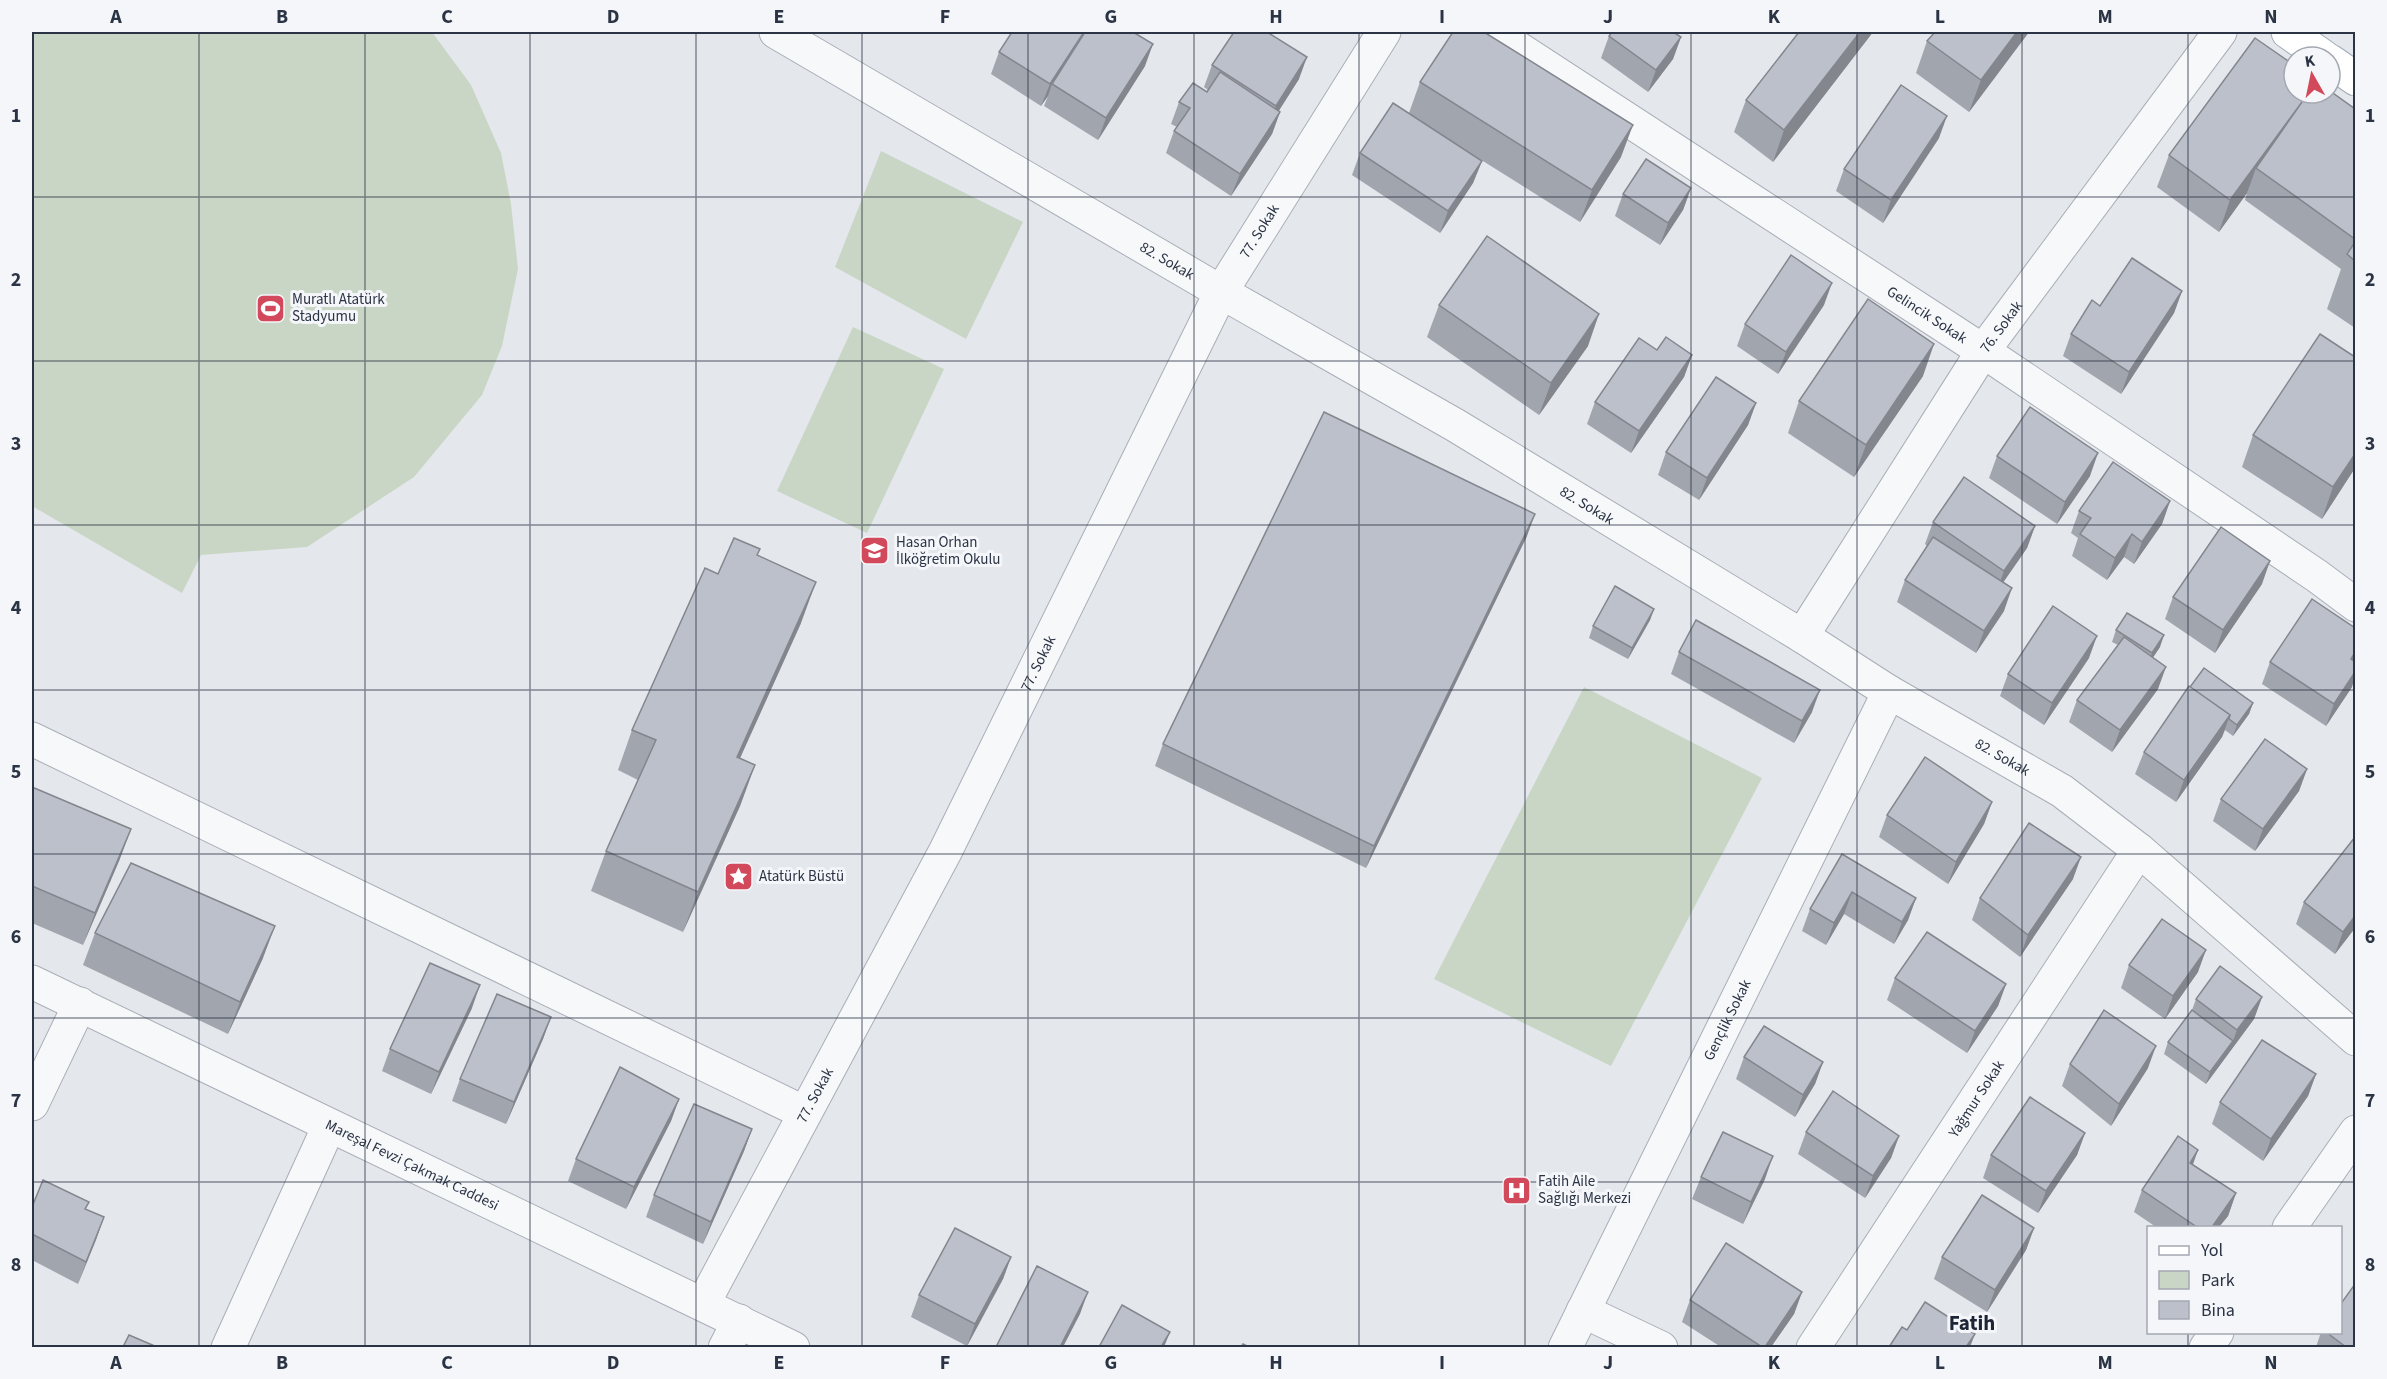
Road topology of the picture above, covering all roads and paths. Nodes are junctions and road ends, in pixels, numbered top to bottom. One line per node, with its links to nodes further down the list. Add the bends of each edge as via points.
1 (776, 32): 9 (street, 82. Sokak)
2 (1384, 32): 9 (street, 77. Sokak)
3 (1493, 32): 10 (street, Gelincik Sokak)
4 (2220, 32): 10 (street, 76. Sokak)
5 (2288, 32): 6 (main road)
6 (2307, 45)
7 (2342, 70): 8 (main road)
8 (2355, 79)
9 (1221, 292): 12 (street, 82. Sokak, via 1455,425); 20 (street, 77. Sokak, via 945,852)
10 (1983, 351): 11 (street, Gelincik Sokak); 12 (street, 76. Sokak)
11 (2355, 605)
12 (1802, 636): 13 (street, 82. Sokak)
13 (1889, 692): 15 (street, 82. Sokak, via 2062,792); 25 (street, Gençlik Sokak)
14 (32, 739): 20 (street)
15 (2139, 850): 18 (street, 82. Sokak); 32 (street, Yağmur Sokak)
16 (32, 982): 17 (street, Mareşal Fevzi Çakmak Caddesi)
17 (80, 1004): 19 (street); 21 (street, Mareşal Fevzi Çakmak Caddesi)
18 (2355, 1039)
19 (32, 1104)
20 (805, 1113): 24 (street, 77. Sokak)
21 (329, 1126): 24 (street, Mareşal Fevzi Çakmak Caddesi); 28 (street)
22 (2355, 1132): 23 (street)
23 (2290, 1226)
24 (703, 1304): 26 (street, Mareşal Fevzi Çakmak Caddesi)
25 (1583, 1311): 30 (street, Gençlik Sokak); 31 (street)
26 (732, 1334): 29 (street, Mareşal Fevzi Çakmak Caddesi)
27 (2216, 1334): 33 (street)
28 (228, 1347)
29 (794, 1347)
30 (1564, 1347)
31 (1661, 1347)
32 (1814, 1347)
33 (2206, 1347)

